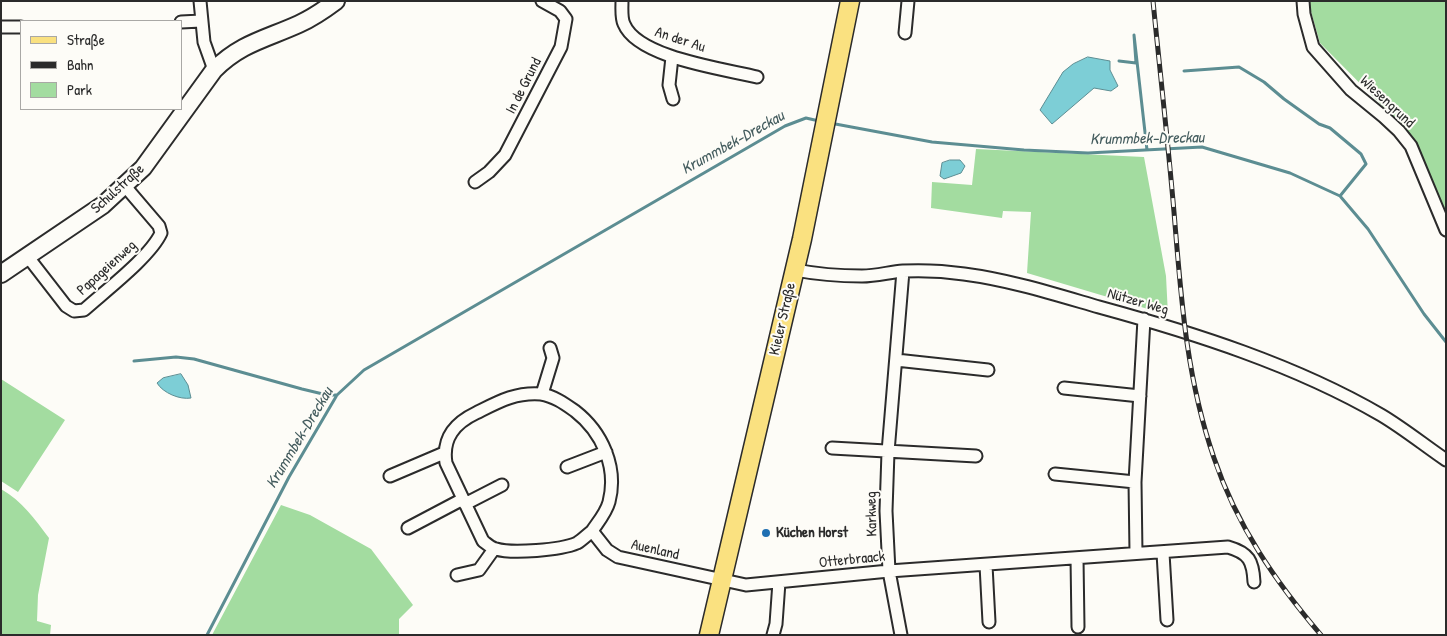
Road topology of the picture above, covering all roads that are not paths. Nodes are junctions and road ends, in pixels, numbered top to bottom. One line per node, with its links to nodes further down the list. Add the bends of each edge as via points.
1 (200, 1): 8 (street)
2 (336, 1): 14 (street, Schulstraße, via 300,24 241,48)
3 (542, 1): 17 (street, In de Grund, via 560,11 566,19 561,47 505,155)
4 (622, 1): 13 (street, An der Au, via 624,24 633,36 649,48)
5 (850, 1): 21 (main road, Kieler Straße)
6 (908, 1): 12 (street)
7 (1302, 1): 19 (street, Wiesengrund, via 1313,46 1351,90 1384,117 1411,146)
8 (201, 21): 9 (street); 14 (street)
9 (182, 22)
10 (1, 27): 11 (street)
11 (20, 27)
12 (905, 33)
13 (672, 57): 15 (street, An der Au); 16 (street, via 669,85)
14 (214, 70): 18 (street, Schulstraße, via 143,168)
15 (758, 76)
16 (673, 98)
17 (475, 182)
18 (124, 185): 20 (street, Schulstraße, via 103,205); 20 (street, Papageienweg, via 159,226 161,233 139,261 84,310 74,311 66,306)
19 (1446, 230)
20 (28, 257): 23 (street, Schulstraße)
21 (795, 270): 22 (street, Nützer Weg, via 863,276); 52 (main road, Kieler Straße)
22 (903, 271): 24 (street, Nützer Weg, via 932,271 1004,280); 26 (street, Karkweg)
23 (1, 274)
24 (1144, 320): 30 (street); 36 (street, Nützer Weg, via 1257,358 1323,386 1381,415)
25 (550, 348): 29 (street, via 553,358)
26 (896, 360): 27 (street); 33 (street, Karkweg)
27 (988, 370)
28 (1064, 388): 30 (street)
29 (542, 394): 32 (street, via 583,417 597,433); 34 (street, via 507,397 463,419 453,429)
30 (1140, 396): 40 (street)
31 (832, 448): 33 (street)
32 (606, 452): 37 (street); 44 (street, via 611,486 609,503)
33 (888, 452): 35 (street); 50 (street, Karkweg)
34 (444, 454): 39 (street); 42 (street)
35 (976, 456)
36 (1446, 460)
37 (567, 467)
38 (1055, 474): 40 (street)
39 (390, 476)
40 (1135, 482): 47 (street)
41 (502, 485): 42 (street)
42 (464, 501): 43 (street); 45 (street, via 483,541)
43 (408, 528)
44 (592, 531): 45 (street, via 567,547); 52 (street, Auenland, via 618,558)
45 (494, 549): 51 (street, via 479,570)
46 (1163, 552): 47 (street, Otterbraack); 54 (street, Otterbraack, via 1228,547 1238,550 1254,566); 55 (street)
47 (1136, 553): 48 (street, Otterbraack)
48 (1077, 558): 49 (street, Otterbraack); 57 (street)
49 (986, 565): 50 (street, Otterbraack); 56 (street)
50 (889, 571): 53 (street, Otterbraack); 60 (street, Karkweg)
51 (457, 575)
52 (722, 581): 53 (street, Otterbraack, via 746,585); 58 (main road, Kieler Straße)
53 (780, 582): 59 (street)
54 (1254, 582)
55 (1167, 620)
56 (989, 622)
57 (1078, 627)
58 (709, 635)
59 (774, 635)
60 (901, 635)

